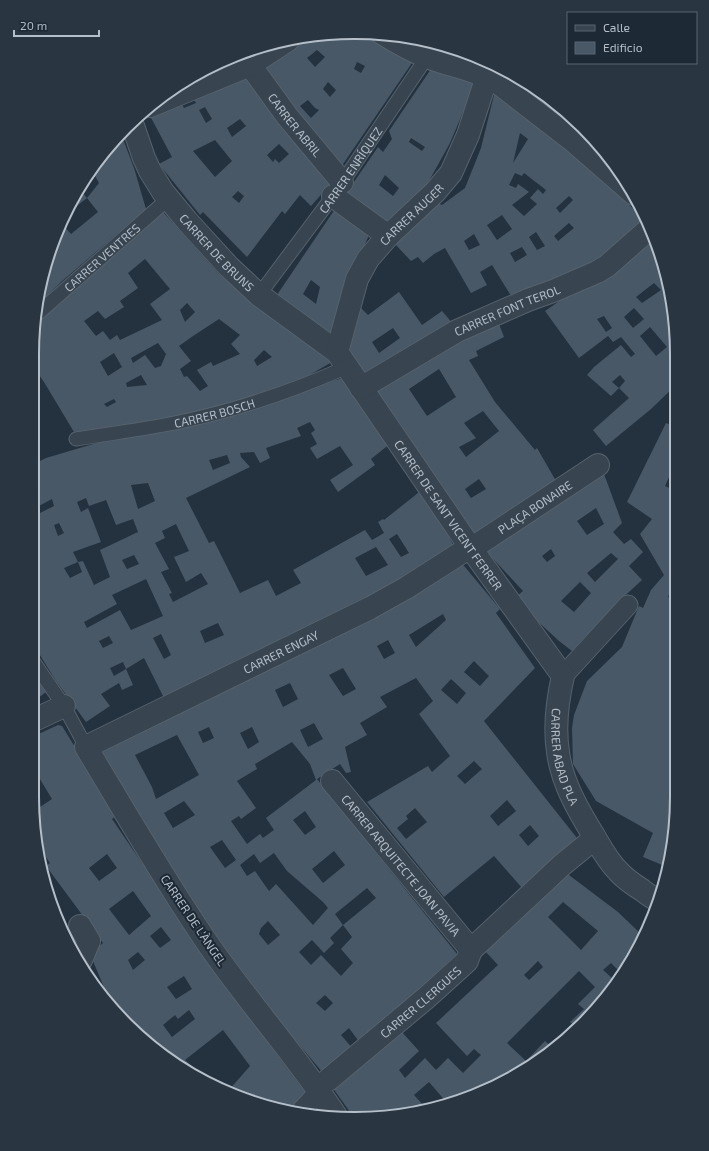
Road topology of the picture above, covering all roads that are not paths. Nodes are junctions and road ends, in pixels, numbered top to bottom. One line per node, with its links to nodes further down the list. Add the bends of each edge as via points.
1 (396, 42): 3 (street, via 407,48)
2 (273, 50): 4 (street)
3 (433, 50): 5 (street); 9 (lane, CARRER ENRÍQUEZ)
4 (250, 65): 6 (street); 9 (street, CARRER ABRIL)
5 (487, 76): 8 (street, via 530,106); 12 (street, CARRER AUGER, via 468,135 451,172 435,192)
6 (172, 97)
7 (134, 128): 10 (street, CARRER DE BRUNS, via 144,158 156,182)
8 (617, 179)
9 (338, 189): 12 (street, CARRER ABRIL); 13 (lane, CARRER ENRÍQUEZ)
10 (168, 198): 13 (street, CARRER DE BRUNS, via 228,266); 14 (lane, CARRER VENTRES)
11 (645, 232): 16 (street, CARRER FONT TEROL, via 597,272 456,331)
12 (388, 236): 15 (street, CARRER AUGER, via 368,259 357,279)
13 (259, 295): 15 (street, CARRER DE BRUNS)
14 (43, 309)
15 (342, 360): 16 (street, CARRER DE SANT VICENT FERRER); 17 (lane, CARRER BOSCH, via 316,380 223,411 185,421)
16 (361, 388): 19 (street, CARRER DE SANT VICENT FERRER)
17 (76, 439)
18 (598, 465): 19 (street, PLAÇA BONAIRE, via 480,543)
19 (470, 547): 22 (street, CARRER DE SANT VICENT FERRER); 25 (street, CARRER ENGAY, via 370,608)
20 (628, 605): 22 (street)
21 (39, 670): 23 (lane)
22 (563, 676): 27 (street, CARRER ABAD PLA, via 556,709 561,768 579,812)
23 (64, 706): 24 (street); 25 (lane)
24 (39, 718)
25 (86, 747): 32 (street, CARRER DE L'ÀNGEL, via 146,849 206,940 243,992)
26 (332, 781): 30 (street, CARRER ARQUITECTE JOAN PAVIA)
27 (595, 838): 28 (street, CARRER ABAD PLA, via 618,871); 30 (street, CARRER CLERGUES, via 562,865)
28 (653, 898)
29 (80, 926): 31 (street, via 89,940)
30 (471, 950): 32 (street, CARRER CLERGUES, via 467,961 426,998)
31 (82, 956)
32 (322, 1082): 33 (street, via 316,1095); 34 (street, CARRER DE L'ÀNGEL)
33 (304, 1108)
34 (334, 1111)

